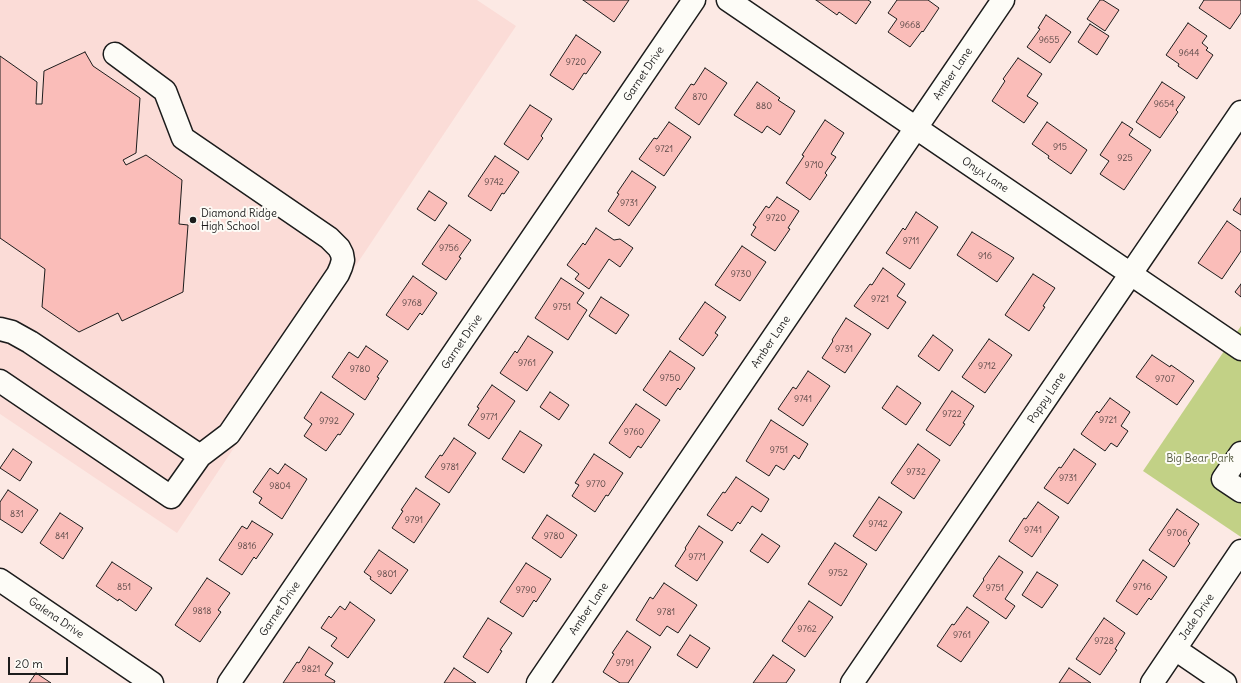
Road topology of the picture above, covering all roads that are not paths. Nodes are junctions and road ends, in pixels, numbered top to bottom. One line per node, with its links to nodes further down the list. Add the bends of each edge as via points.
1 (694, 0): 18 (street, Garnet Drive)
2 (728, 0): 6 (street, Onyx Lane)
3 (1003, 0): 6 (street, Amber Lane)
4 (115, 54): 12 (street, via 165,91 183,138 334,243 342,254 343,260 338,274 229,434)
5 (1241, 112): 7 (street, Poppy Lane)
6 (916, 128): 7 (street, Onyx Lane); 19 (street, Amber Lane)
7 (1131, 274): 9 (street, Onyx Lane); 20 (street, Poppy Lane)
8 (0, 329): 12 (street, via 12,332 30,342)
9 (1241, 349)
10 (0, 381): 12 (street, via 171,497)
11 (1241, 453): 13 (street, via 1224,479)
12 (200, 456)
13 (1241, 491)
14 (1241, 551): 16 (street, Jade Drive)
15 (0, 580): 17 (street, Galena Drive)
16 (1175, 650): 21 (street, Jade Drive); 22 (street)
17 (152, 683)
18 (229, 683)
19 (538, 683)
20 (852, 683)
21 (1152, 683)
22 (1225, 683)

